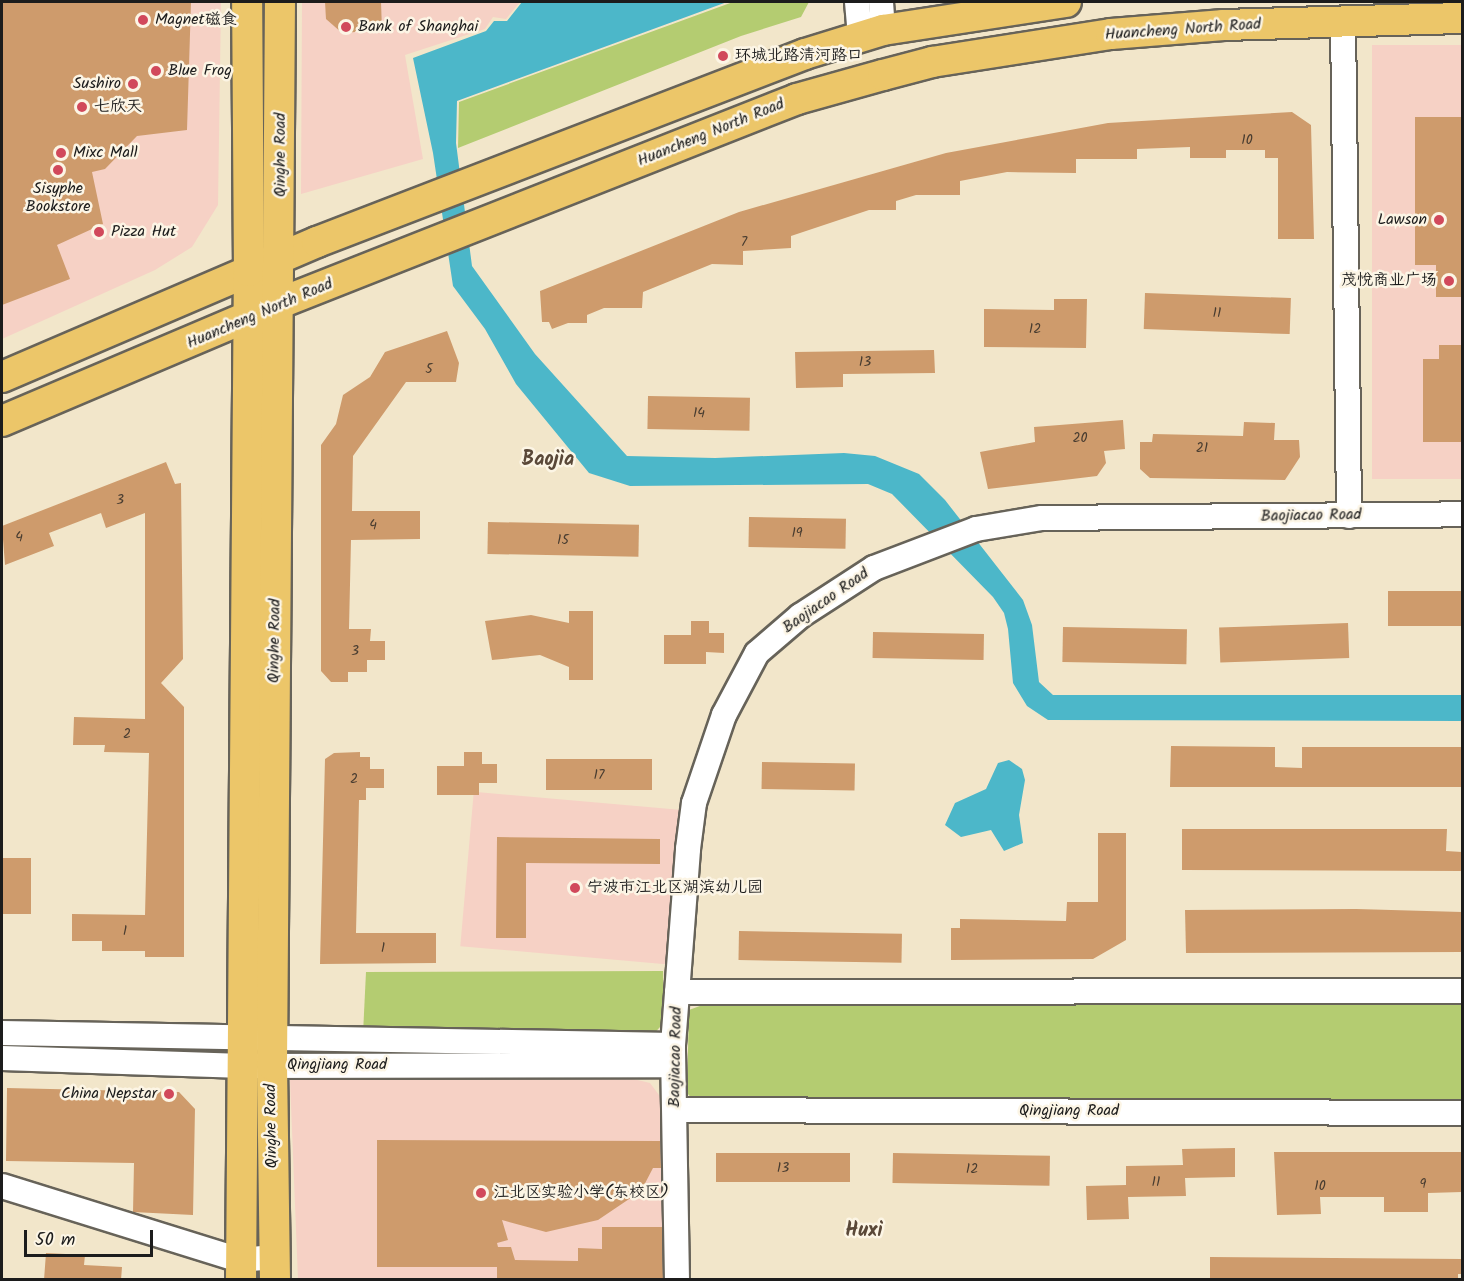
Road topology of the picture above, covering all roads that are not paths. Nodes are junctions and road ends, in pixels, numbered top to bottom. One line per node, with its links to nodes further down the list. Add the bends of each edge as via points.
1 (247, 2): 9 (main road, Qinghe Road)
2 (280, 2): 8 (main road, Qinghe Road)
3 (857, 2): 7 (street)
4 (1066, 2): 7 (main road)
5 (1462, 18): 6 (main road, Huancheng North Road)
6 (1343, 20): 10 (main road, Huancheng North Road, via 1111,34 932,62 883,75 796,99); 15 (street)
7 (875, 22): 8 (main road)
8 (281, 257): 9 (main road); 10 (main road, Qinghe Road)
9 (249, 272): 11 (main road, Qinghe Road); 12 (main road)
10 (280, 303): 11 (main road, Huancheng North Road); 19 (main road, Qinghe Road)
11 (248, 316): 13 (main road, Huancheng North Road); 19 (main road, Qinghe Road)
12 (2, 376)
13 (2, 421)
14 (1462, 514): 15 (street, Baojiacao Road)
15 (1349, 516): 17 (street, Baojiacao Road, via 1042,518 976,529 874,568 800,616 757,653 724,716 694,803)
16 (1462, 991): 17 (street)
17 (677, 992): 20 (street, Baojiacao Road)
18 (2, 1033): 19 (street, Qingjiang Road)
19 (258, 1051): 20 (street, Qingjiang Road); 21 (street, Qingjiang Road); 25 (main road, Qinghe Road); 26 (main road, Qinghe Road)
20 (673, 1055): 22 (street, Baojiacao Road)
21 (2, 1058)
22 (675, 1110): 23 (street, Qingjiang Road); 27 (street, Baojiacao Road)
23 (1462, 1113)
24 (2, 1186): 26 (street)
25 (274, 1268): 26 (street)
26 (241, 1270)
27 (677, 1280)

